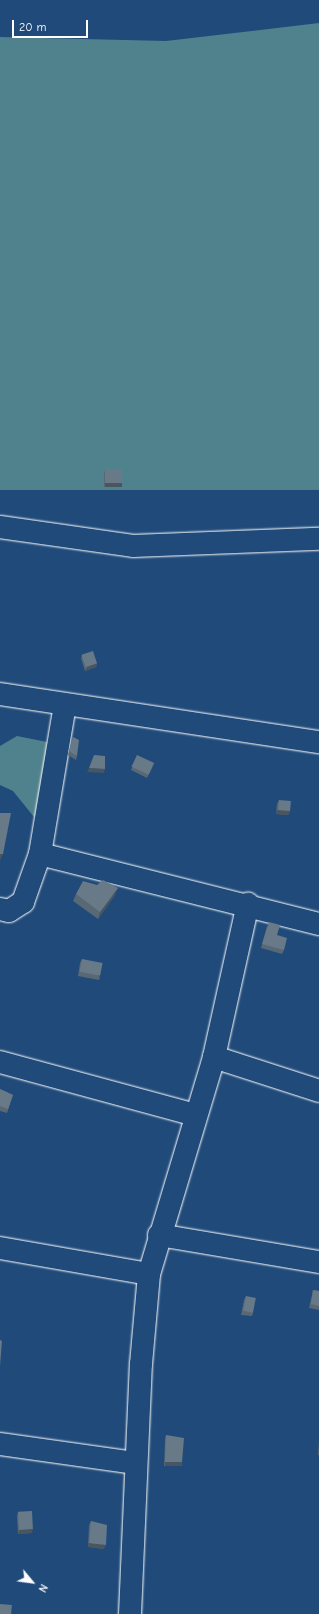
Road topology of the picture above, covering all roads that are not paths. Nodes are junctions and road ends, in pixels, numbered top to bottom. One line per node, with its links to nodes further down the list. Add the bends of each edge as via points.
1 (0, 527): 2 (street, via 132,546)
2 (319, 539)
3 (0, 694): 4 (street)
4 (64, 704): 5 (street); 6 (street)
5 (319, 742)
6 (40, 854): 7 (street); 8 (street, via 23,902 9,911)
7 (248, 904): 9 (street); 10 (street)
8 (0, 909)
9 (319, 924)
10 (214, 1057): 12 (street); 13 (street)
11 (0, 1062): 13 (street)
12 (319, 1091)
13 (195, 1115): 14 (street)
14 (159, 1235): 16 (street); 17 (street)
15 (0, 1248): 17 (street)
16 (319, 1262)
17 (149, 1274): 19 (street)
18 (0, 1444): 19 (street)
19 (136, 1463): 20 (street)
20 (130, 1614)

